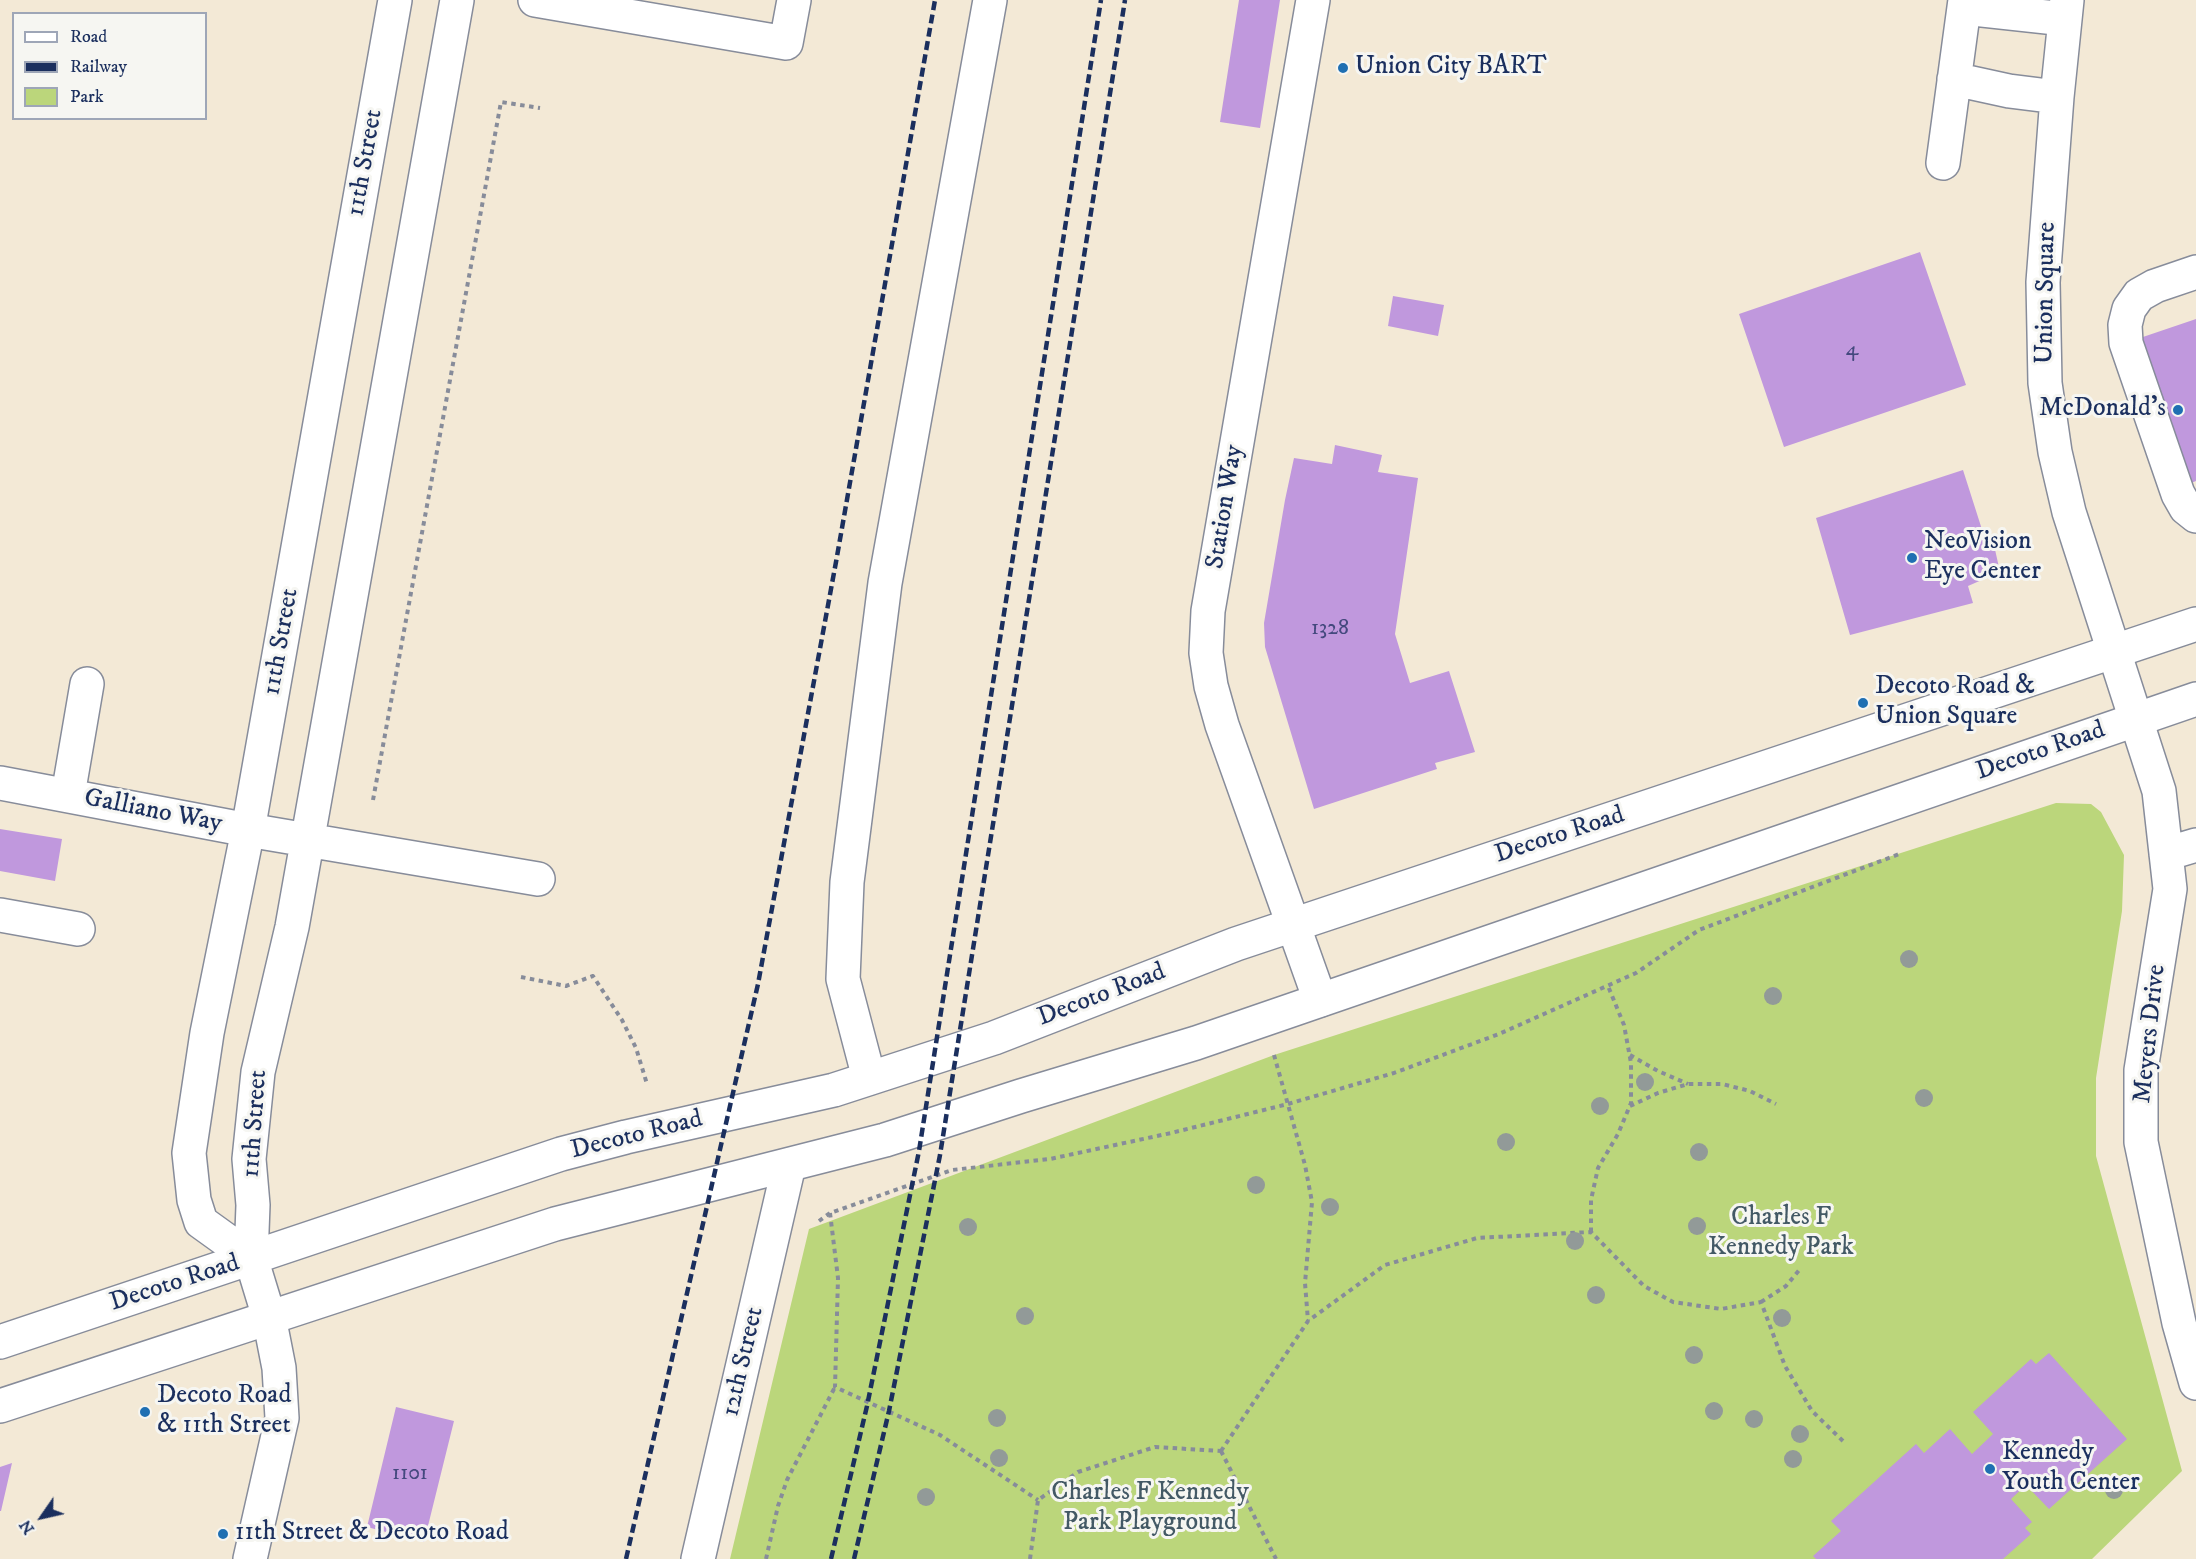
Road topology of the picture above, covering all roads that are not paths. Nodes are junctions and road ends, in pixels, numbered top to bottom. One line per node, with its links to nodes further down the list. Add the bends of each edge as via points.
1 (395, 0): 21 (street, 11th Street)
2 (458, 0): 22 (street, 11th Street)
3 (535, 0): 4 (street, via 786,44)
4 (794, 0)
5 (990, 0): 29 (street, via 885,583 848,882 843,979)
6 (1313, 0): 26 (street, Station Way, via 1208,611 1206,653 1222,725)
7 (1964, 4): 8 (street); 9 (street)
8 (2066, 10): 10 (street, Union Square)
9 (1954, 79): 10 (street); 11 (street)
10 (2057, 97): 15 (street, Union Square, via 2043,282 2045,383 2069,512)
11 (1944, 163)
12 (2196, 272): 13 (street, via 2139,295 2129,309 2126,325 2126,344 2178,494)
13 (2196, 516)
14 (2196, 624): 15 (street, Decoto Road)
15 (2115, 652): 18 (street, Union Square); 26 (street, Decoto Road)
16 (87, 684): 20 (street)
17 (2196, 699): 18 (street, Decoto Road)
18 (2137, 718): 23 (street, Meyers Drive); 28 (street, Decoto Road)
19 (0, 783): 20 (street, Galliano Way)
20 (68, 795): 21 (street, Galliano Way)
21 (248, 830): 22 (street, Galliano Way); 31 (street, 11th Street, via 207,1033 189,1153 194,1200 201,1221)
22 (307, 840): 24 (street, Galliano Way); 31 (street, 11th Street, via 292,927 258,1072 249,1159 253,1205)
23 (2181, 850): 33 (street, Meyers Drive, via 2170,890 2141,1070 2141,1142)
24 (538, 879)
25 (0, 915): 27 (street)
26 (1293, 924): 28 (street, Station Way); 29 (street, Decoto Road, via 994,1038)
27 (78, 929)
28 (1320, 1000): 30 (street, Decoto Road, via 885,1140)
29 (869, 1078): 31 (street, Decoto Road, via 834,1090 561,1154)
30 (789, 1165): 32 (street, Decoto Road, via 555,1224); 38 (street, 12th Street)
31 (251, 1258): 32 (street, 11th Street); 34 (street, Decoto Road)
32 (269, 1317): 36 (street, Decoto Road); 37 (street, 11th Street, via 279,1368 282,1418)
33 (2188, 1320): 35 (street, Meyers Drive)
34 (0, 1342)
35 (2196, 1383)
36 (0, 1406)
37 (250, 1559)
38 (698, 1559)

